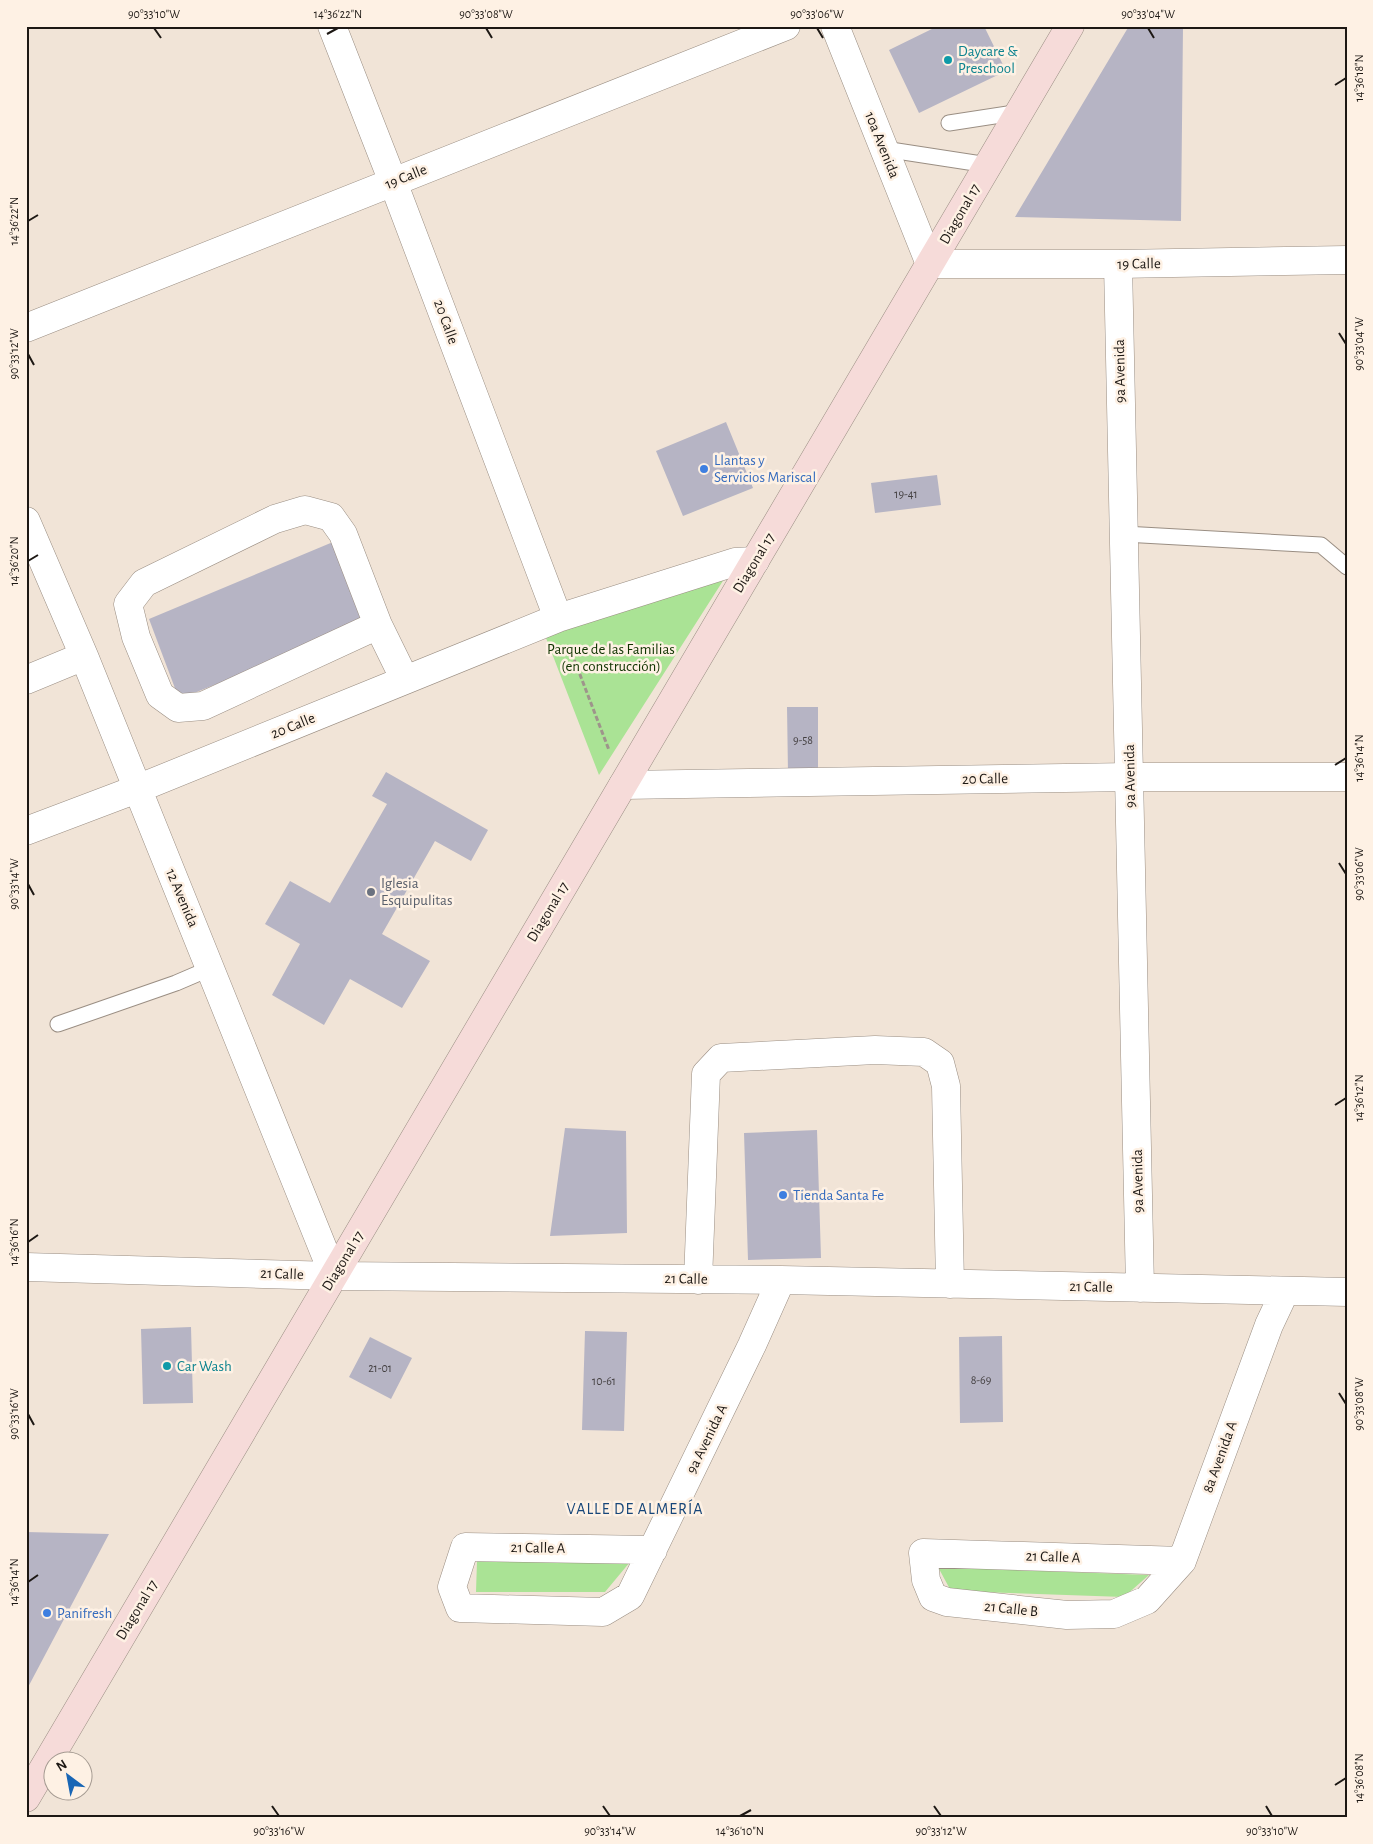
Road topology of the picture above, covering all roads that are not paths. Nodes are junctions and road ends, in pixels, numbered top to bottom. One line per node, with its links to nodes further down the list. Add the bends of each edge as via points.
1 (332, 26): 9 (street, 20 Calle)
2 (786, 26): 9 (street, 19 Calle)
3 (835, 26): 7 (street, 10a Avenida)
4 (1070, 26): 5 (main road, Diagonal 17)
5 (1020, 112): 6 (lane); 8 (main road, Diagonal 17)
6 (949, 123)
7 (884, 149): 8 (lane); 11 (street, 10a Avenida)
8 (988, 165): 11 (main road, Diagonal 17)
9 (393, 182): 13 (street, 19 Calle); 18 (street, 20 Calle)
10 (1347, 260): 12 (street, 19 Calle)
11 (930, 264): 12 (street, 19 Calle); 16 (main road, Diagonal 17)
12 (1118, 264): 15 (street, 9a Avenida)
13 (26, 328)
14 (26, 521): 20 (street, 12 Avenida)
15 (1124, 534): 17 (lane, via 1321,545); 23 (street, 9a Avenida)
16 (755, 562): 18 (street, 20 Calle, via 735,562); 25 (main road, Diagonal 17)
17 (1347, 567)
18 (558, 618): 22 (street, 20 Calle)
19 (378, 625): 19 (street, via 343,534 331,517 306,510 275,519 144,583 128,604 136,637 160,695 178,708 202,706); 22 (street)
20 (84, 656): 21 (street); 26 (street, 12 Avenida)
21 (26, 680)
22 (405, 680): 26 (street, 20 Calle)
23 (1130, 777): 24 (street, 20 Calle); 25 (street, 20 Calle); 35 (street, 9a Avenida)
24 (1347, 778)
25 (623, 785): 31 (main road, Diagonal 17)
26 (137, 789): 27 (street, 20 Calle); 28 (street, 12 Avenida)
27 (26, 831)
28 (211, 968): 29 (lane); 31 (street, 12 Avenida)
29 (58, 1024)
30 (26, 1267): 31 (street, 21 Calle)
31 (334, 1276): 32 (street, 21 Calle); 43 (main road, Diagonal 17)
32 (698, 1280): 33 (street, 21 Calle); 34 (street, via 706,1074 721,1058 875,1050 924,1052 940,1063 946,1086)
33 (781, 1280): 34 (street, 21 Calle); 38 (street, 9a Avenida A)
34 (950, 1284): 35 (street, 21 Calle)
35 (1140, 1288): 36 (street, 21 Calle)
36 (1285, 1291): 37 (street, 21 Calle); 40 (street, 8a Avenida A, via 1269,1325)
37 (1347, 1292)
38 (653, 1550): 41 (street, 9a Avenida A); 41 (street, 21 Calle A, via 465,1547 452,1587 460,1608 604,1612)
39 (923, 1554): 40 (street, 21 Calle A); 42 (street, 21 Calle B, via 926,1580 933,1597 947,1602 1068,1615 1114,1614)
40 (1182, 1561): 42 (street, 8a Avenida A, via 1147,1600)
41 (630, 1596)
42 (1133, 1605)
43 (26, 1798)

